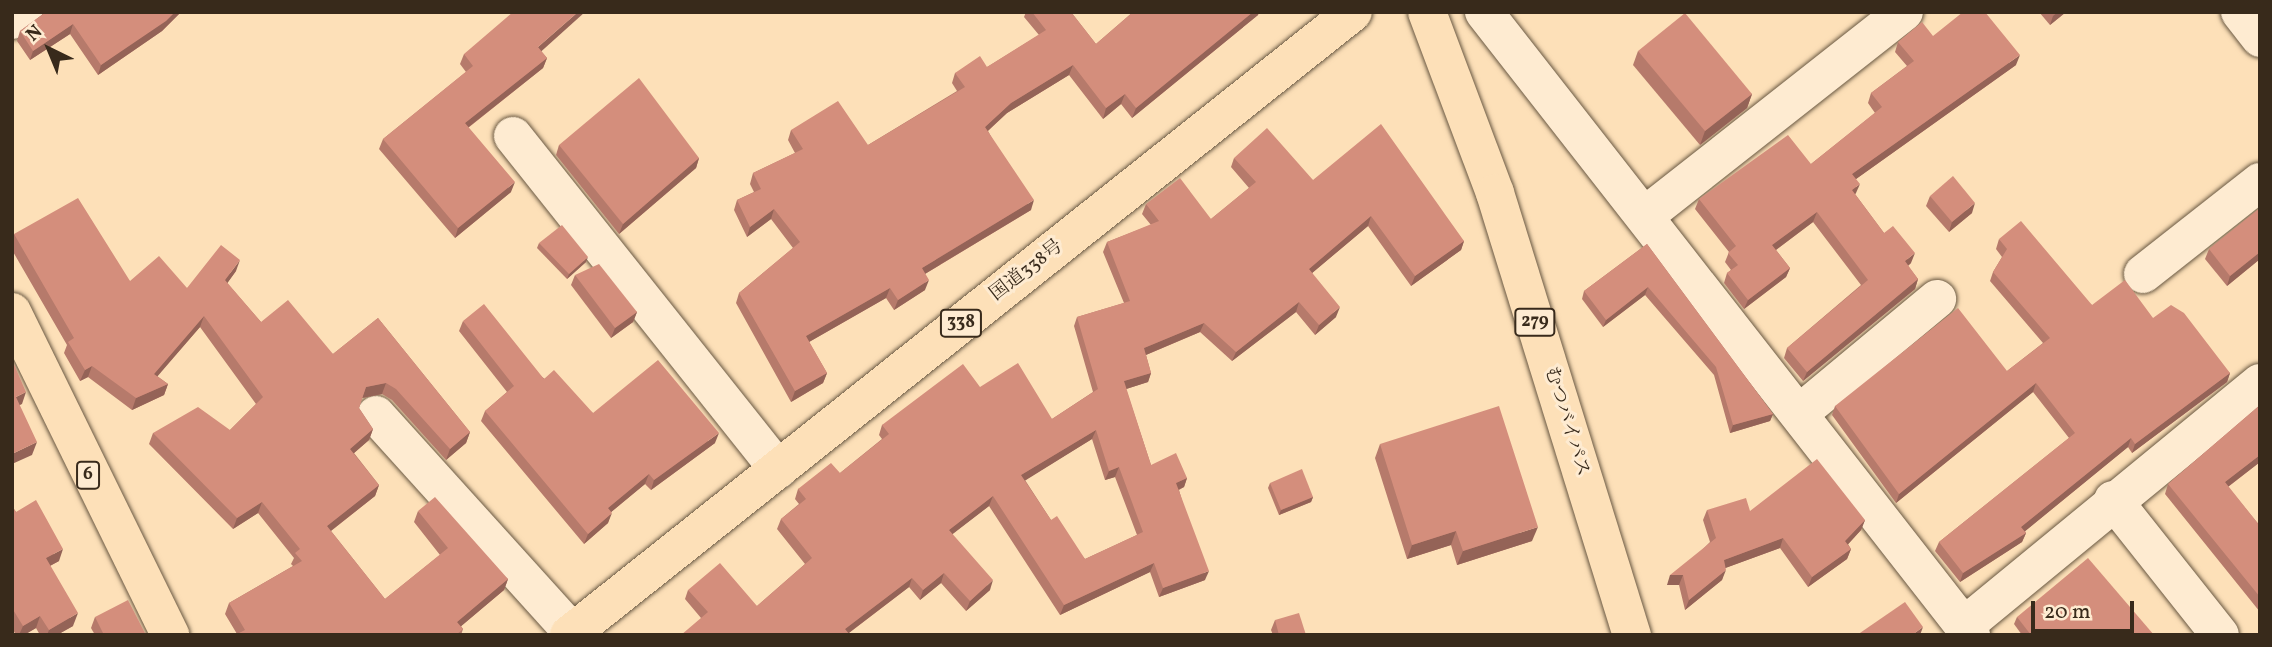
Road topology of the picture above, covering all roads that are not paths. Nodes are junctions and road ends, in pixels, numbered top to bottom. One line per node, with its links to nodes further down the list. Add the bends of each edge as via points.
1 (24, 12): 7 (street)
2 (1353, 12): 18 (main road, 国道338号 / 338)
3 (1427, 12): 23 (main road, むつバイパス / 279, via 1495,193)
4 (1484, 12): 11 (street)
5 (1904, 12): 11 (street)
6 (2239, 12): 8 (street)
7 (12, 20)
8 (2260, 38)
9 (513, 136): 18 (street)
10 (2260, 182): 12 (street)
11 (1647, 214): 16 (street)
12 (2143, 274)
13 (1937, 299): 16 (street)
14 (12, 312): 22 (main road, 6)
15 (2260, 383): 19 (street)
16 (1801, 412): 20 (street)
17 (376, 415): 21 (street)
18 (778, 468): 21 (main road, 国道338号 / 338)
19 (2113, 500): 20 (street); 24 (street)
20 (1968, 630)
21 (571, 633)
22 (170, 635)
23 (1632, 635)
24 (2220, 635)

